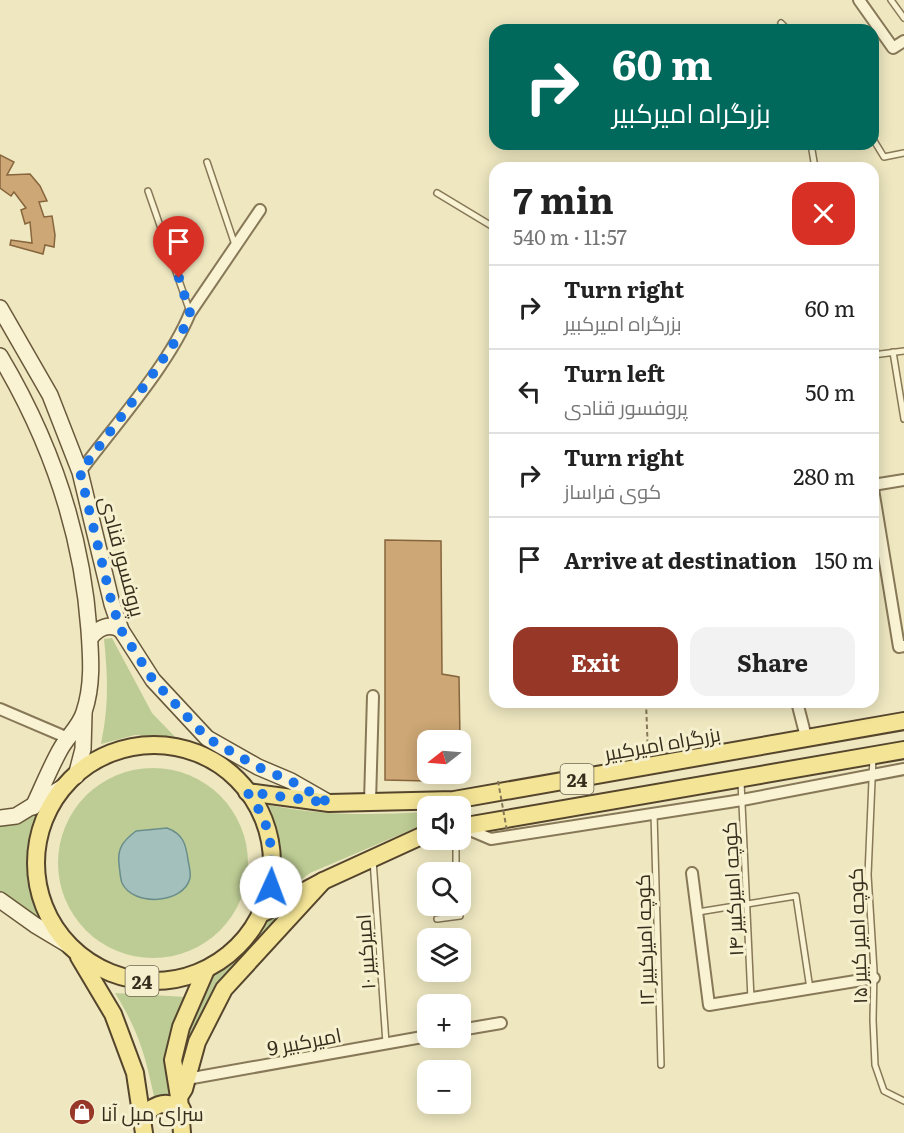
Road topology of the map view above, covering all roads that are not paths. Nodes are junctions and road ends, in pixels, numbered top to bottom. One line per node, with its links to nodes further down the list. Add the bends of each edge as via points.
1 (859, 0): 4 (street)
2 (891, 0): 3 (lane)
3 (904, 18)
4 (876, 24)
5 (879, 28): 6 (street, via 893,48)
6 (904, 41)
7 (879, 149): 8 (lane, via 884,157)
8 (904, 153)
9 (207, 162): 14 (lane)
10 (148, 191): 16 (lane)
11 (437, 193): 13 (lane)
12 (260, 210): 14 (street)
13 (489, 224)
14 (235, 247): 16 (street)
15 (0, 308): 22 (main road, پروفسور قنادی, via 50,395)
16 (190, 313): 22 (street, via 148,381)
17 (904, 351): 18 (lane)
18 (893, 352): 19 (lane); 21 (lane)
19 (879, 354)
20 (0, 356): 27 (main road, via 50,455 68,509)
21 (904, 419)
22 (80, 472): 26 (main road, پروفسور قنادی)
23 (904, 480): 24 (street)
24 (879, 486)
25 (879, 520): 30 (street)
26 (111, 597): 27 (main road, via 100,605); 28 (main road, پروفسور قنادی)
27 (87, 600): 29 (main road)
28 (121, 630): 29 (main road, via 103,627); 47 (main road, پروفسور قنادی, via 153,680 207,738)
29 (90, 638): 34 (main road, via 90,690)
30 (902, 646)
31 (373, 696): 46 (street)
32 (799, 708): 36 (street)
33 (0, 709): 37 (street)
34 (84, 714): 37 (main road); 43 (main road, via 83,749)
35 (904, 721): 36 (main road, بزرگراه امیرکبیر / 24)
36 (806, 737): 46 (main road, بزرگراه امیرکبیر / 24, via 453,800)
37 (68, 738): 48 (main road)
38 (904, 750): 39 (main road, 24)
39 (873, 755): 41 (lane, کوچه امیر کبیر ۱۵); 42 (main road, 24)
40 (904, 769): 41 (street)
41 (872, 774): 45 (street); 65 (lane, کوچه امیر کبیر ۱۵, via 868,875)
42 (741, 778): 45 (lane, کوچه امیرکبیر ۱۴); 51 (main road, 24)
43 (70, 781): 44 (main road, 24, via 86,766 111,753 139,746 168,745 211,758); 48 (main road); 63 (main road, 24, via 45,820 36,867 41,896 52,923)
44 (247, 792): 47 (main road, بزرگراه امیرکبیر / 24); 59 (main road, 24, via 261,810 273,848)
45 (742, 800): 49 (street); 58 (lane, کوچه امیرکبیر ۱۴)
46 (370, 802): 47 (main road, بزرگراه امیرکبیر / 24)
47 (329, 803)
48 (33, 807): 50 (main road, via 16,816)
49 (654, 814): 52 (street, via 491,839); 72 (lane, کوچه امیرکبیر ۱۲)
50 (0, 818)
51 (471, 829)
52 (471, 834)
53 (417, 838): 54 (main road, 24)
54 (373, 858): 56 (main road, 24); 71 (lane, امیرکبیر ۱۰)
55 (692, 873): 60 (street)
56 (322, 881): 59 (main road, 24); 73 (main road, 24, via 224,989 197,1042)
57 (0, 900): 63 (main road)
58 (747, 904): 60 (lane); 66 (lane, via 796,896); 67 (lane, کوچه امیرکبیر ۱۴)
59 (266, 912): 64 (main road, 24)
60 (698, 912): 67 (street, via 709,1005)
61 (460, 916): 62 (lane)
62 (437, 919)
63 (72, 949): 64 (main road, 24, via 104,971 137,981 171,981); 76 (main road, 24, via 113,1014 135,1073)
64 (205, 972): 75 (main road, via 181,1027 173,1060)
65 (874, 978): 66 (street); 74 (lane, کوچه امیر کبیر ۱۵, via 878,1078 884,1091)
66 (810, 989): 67 (street)
67 (751, 999)
68 (501, 1023): 69 (street)
69 (471, 1028)
70 (417, 1037): 71 (street, امیرکبیر 9)
71 (386, 1042): 73 (street, امیرکبیر 9)
72 (661, 1065)
73 (187, 1080): 75 (main road, 24)
74 (904, 1101)
75 (180, 1103): 76 (main road, via 158,1104 146,1114); 77 (main road, 24)
76 (143, 1127)
77 (182, 1133)

